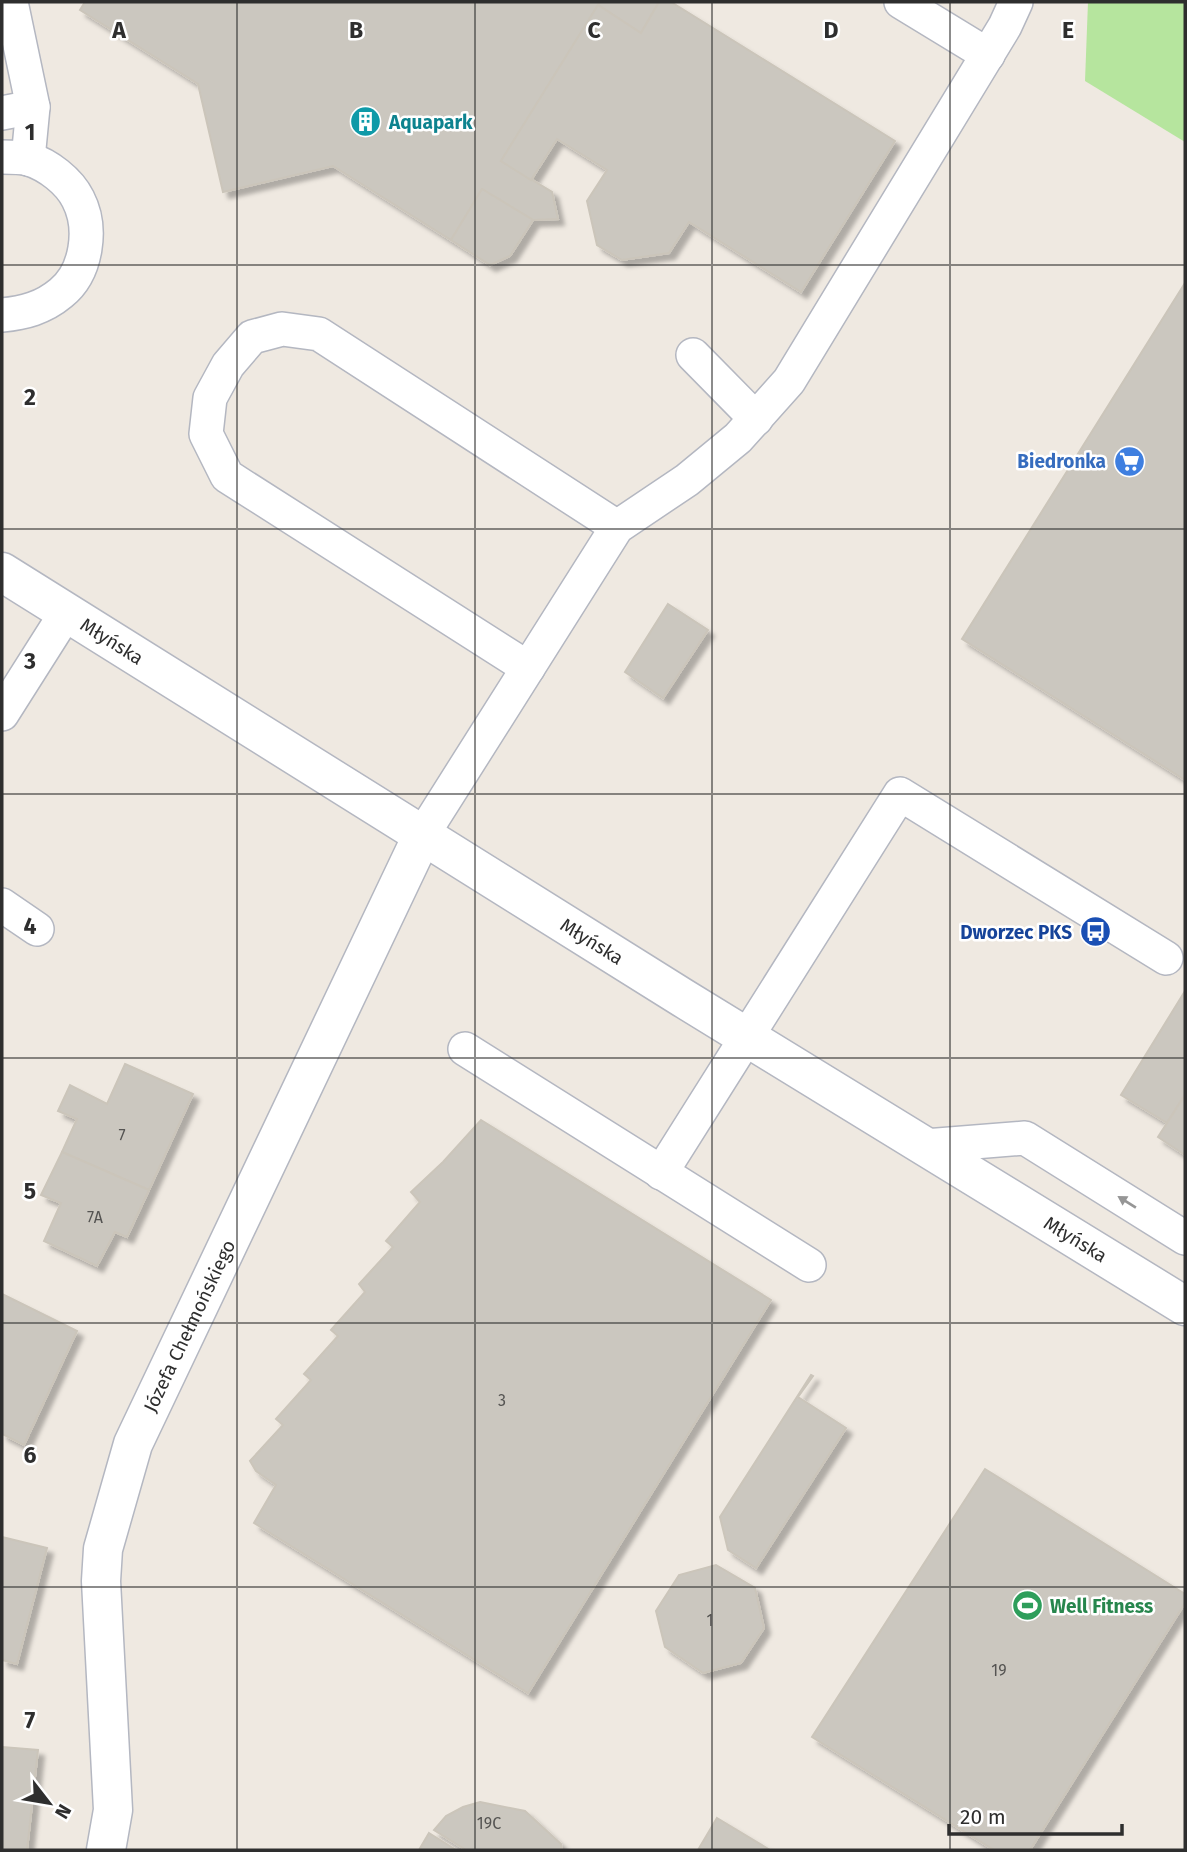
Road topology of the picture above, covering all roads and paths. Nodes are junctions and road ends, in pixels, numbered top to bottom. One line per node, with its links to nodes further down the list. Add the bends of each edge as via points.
1 (11, 2): 5 (lane)
2 (901, 2): 4 (lane)
3 (1016, 2): 4 (lane)
4 (988, 55): 9 (lane, via 789,381)
5 (17, 110): 6 (lane)
6 (15, 158): 7 (lane, via 57,174 78,199 87,231 82,264 63,292 35,310)
7 (2, 315)
8 (693, 355): 9 (lane)
9 (756, 419): 10 (lane, via 687,480)
10 (617, 527): 13 (lane); 13 (lane, via 319,334 282,328 252,337 228,365 210,398 206,434 227,476)
11 (2, 572): 12 (street, Młyńska)
12 (66, 613): 14 (lane); 15 (street, Młyńska)
13 (528, 668): 15 (lane)
14 (2, 714)
15 (423, 834): 19 (street, Młyńska); 26 (street, Józefa Chełmońskiego, via 130,1457 103,1549 101,1581 113,1810)
16 (2, 905): 17 (lane)
17 (37, 929)
18 (1167, 958): 19 (lane, via 900,794)
19 (747, 1037): 21 (street, Młyńska); 22 (lane)
20 (465, 1049): 22 (lane)
21 (925, 1146): 23 (lane, one-way to 21, via 1026,1138); 25 (street, Młyńska)
22 (661, 1173): 24 (lane)
23 (1185, 1238)
24 (809, 1265)
25 (1185, 1306)
26 (106, 1850)

